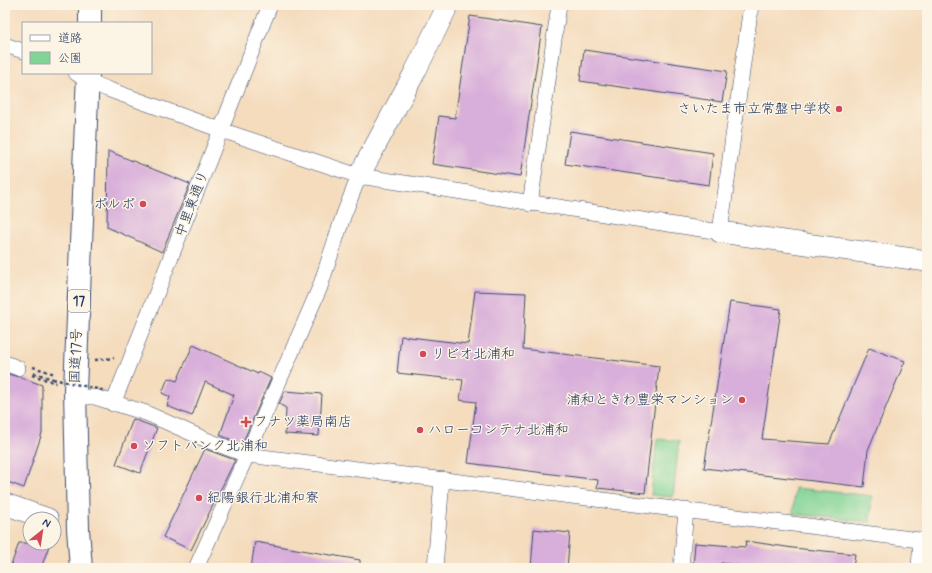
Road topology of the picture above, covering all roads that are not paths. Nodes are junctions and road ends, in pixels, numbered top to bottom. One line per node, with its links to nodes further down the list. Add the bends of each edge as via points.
1 (90, 5): 6 (highway)
2 (270, 5): 10 (street, 中里東通り)
3 (448, 5): 11 (street)
4 (559, 5): 12 (street)
5 (751, 5): 13 (street)
6 (90, 22)
7 (5, 45): 8 (street)
8 (22, 52)
9 (84, 76): 10 (street, via 107,89); 15 (highway, 国道17号 / 17)
10 (221, 130): 11 (street); 16 (street, 中里東通り)
11 (359, 176): 12 (street); 17 (street, via 320,287)
12 (530, 204): 13 (street)
13 (720, 232): 14 (street)
14 (927, 261)
15 (68, 391): 16 (street, via 95,397); 23 (highway, 国道17号 / 17)
16 (110, 397): 17 (street)
17 (247, 455): 18 (street); 26 (street)
18 (442, 480): 20 (street); 27 (street)
19 (5, 504): 21 (street)
20 (686, 510): 24 (street); 28 (street)
21 (25, 511)
22 (62, 524): 23 (street)
23 (78, 529): 25 (highway, 国道17号 / 17)
24 (924, 540): 29 (street)
25 (81, 568)
26 (196, 568)
27 (435, 568)
28 (681, 568)
29 (919, 568)

